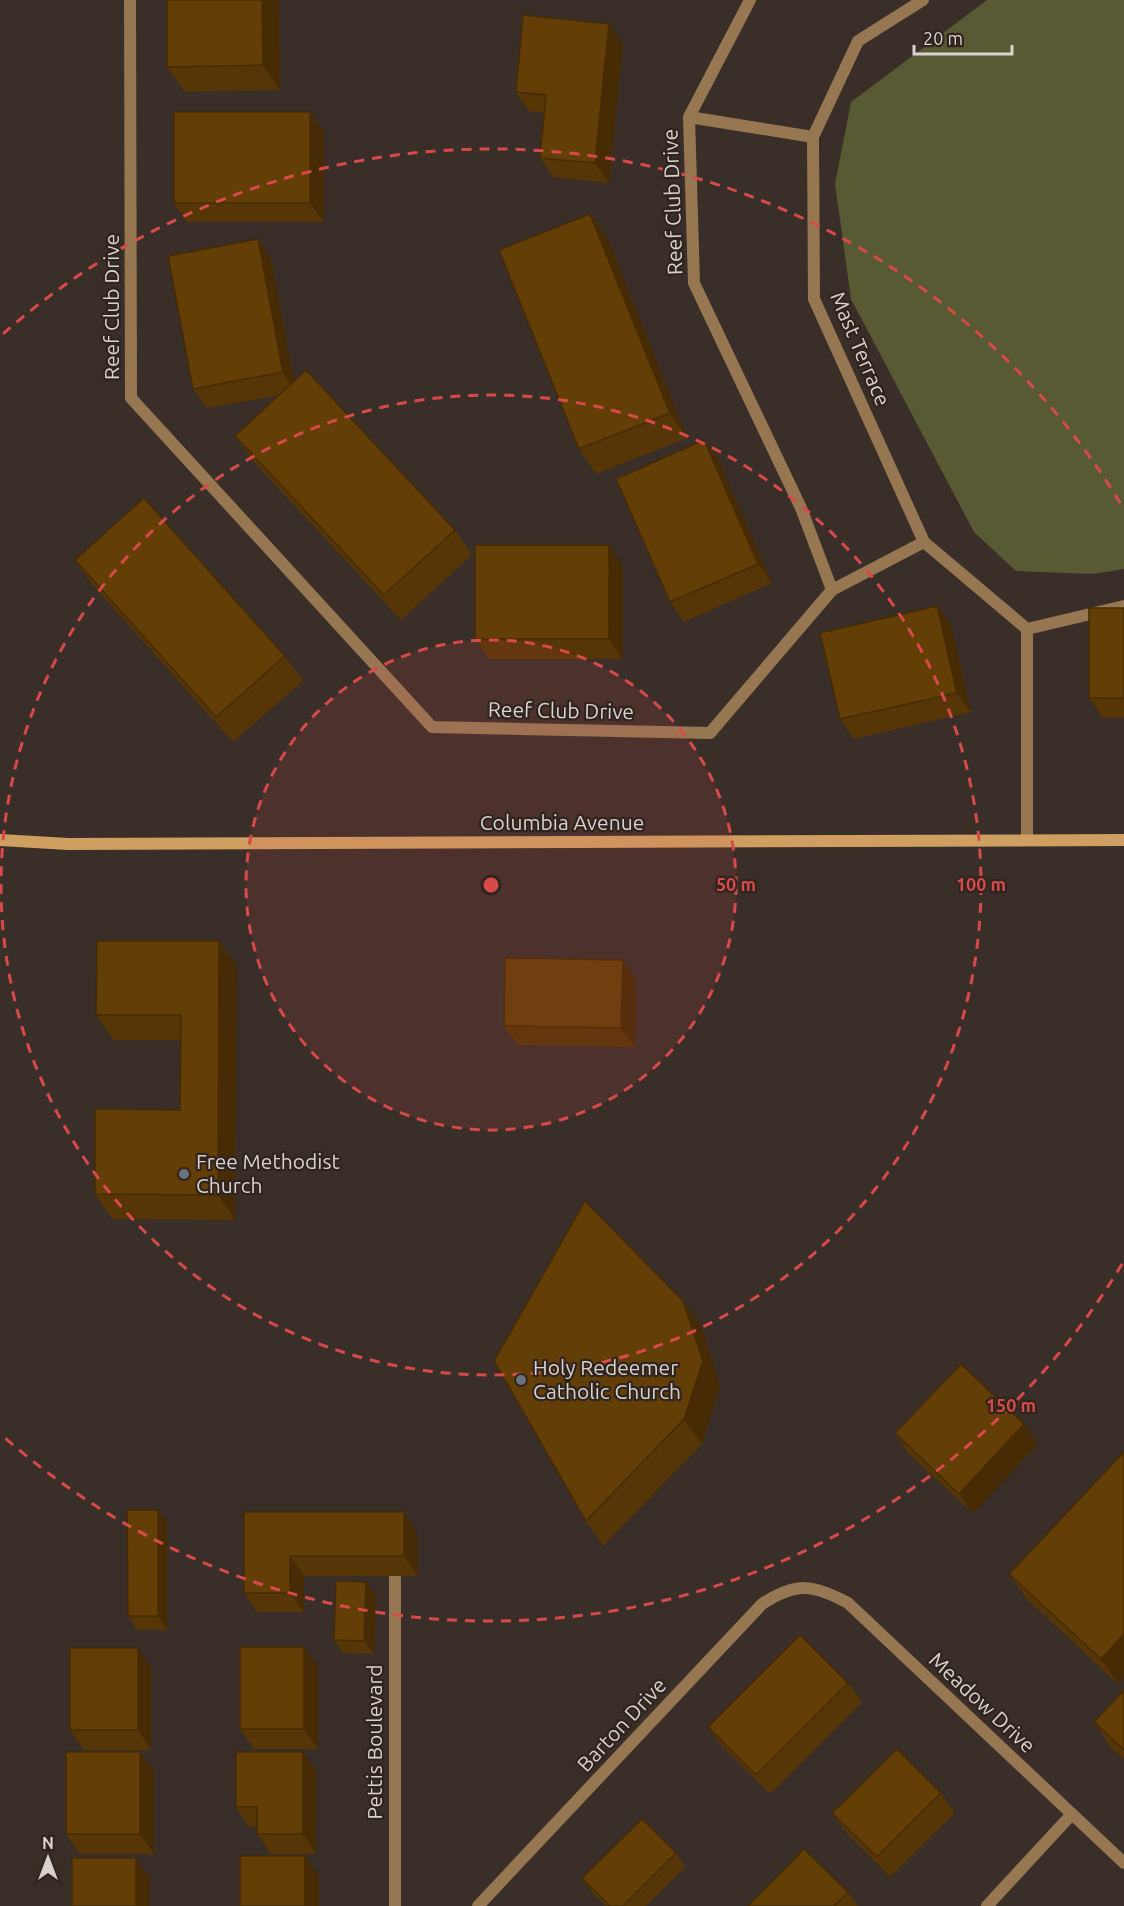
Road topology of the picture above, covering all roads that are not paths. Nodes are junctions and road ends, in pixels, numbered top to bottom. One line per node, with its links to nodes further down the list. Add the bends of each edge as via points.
1 (130, 0): 7 (street, Reef Club Drive, via 131,398 432,727 710,733)
2 (750, 0): 4 (street, Reef Club Drive)
3 (923, 0): 5 (street, Mast Terrace, via 858,41)
4 (689, 117): 5 (street); 7 (street, Reef Club Drive, via 694,283 801,508)
5 (813, 137): 6 (street, Mast Terrace, via 814,299)
6 (924, 542): 7 (street); 9 (street, Mast Terrace)
7 (832, 590)
8 (1124, 606): 9 (street)
9 (1027, 629): 11 (street)
10 (0, 840): 11 (street, Columbia Avenue, via 68,844)
11 (1027, 840): 12 (street, Columbia Avenue)
12 (1124, 840)
13 (395, 1578): 17 (street, Pettis Boulevard)
14 (805, 1587): 15 (street, Meadow Drive, via 824,1590 848,1604); 18 (street, Barton Drive, via 783,1590 762,1604)
15 (1072, 1814): 16 (street, Meadow Drive); 19 (street)
16 (1124, 1863)
17 (395, 1906)
18 (478, 1906)
19 (987, 1906)

